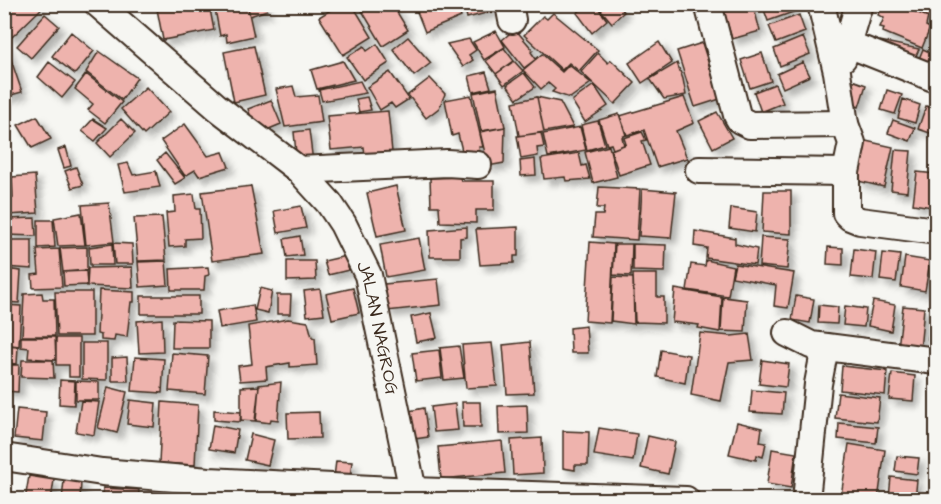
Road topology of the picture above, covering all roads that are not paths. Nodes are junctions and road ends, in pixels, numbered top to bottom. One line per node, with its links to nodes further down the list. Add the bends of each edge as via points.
1 (708, 4): 8 (street, via 740,120 750,125)
2 (821, 4): 6 (street)
3 (859, 4): 5 (street)
4 (108, 8): 10 (street, JALAN NAGROG, via 218,108)
5 (848, 44): 6 (street); 7 (street)
6 (837, 72): 8 (street)
7 (936, 79)
8 (845, 123): 12 (street, via 852,143)
9 (478, 165): 10 (street)
10 (299, 170): 18 (street, JALAN NAGROG, via 343,224 368,275)
11 (699, 171): 12 (street)
12 (846, 172): 13 (street, via 844,210 850,217)
13 (936, 231)
14 (787, 333): 15 (street, via 801,342)
15 (825, 346): 16 (street); 20 (street)
16 (936, 361)
17 (4, 457): 18 (street, via 114,473 209,481)
18 (412, 491): 19 (street)
19 (686, 500)
20 (806, 500)

